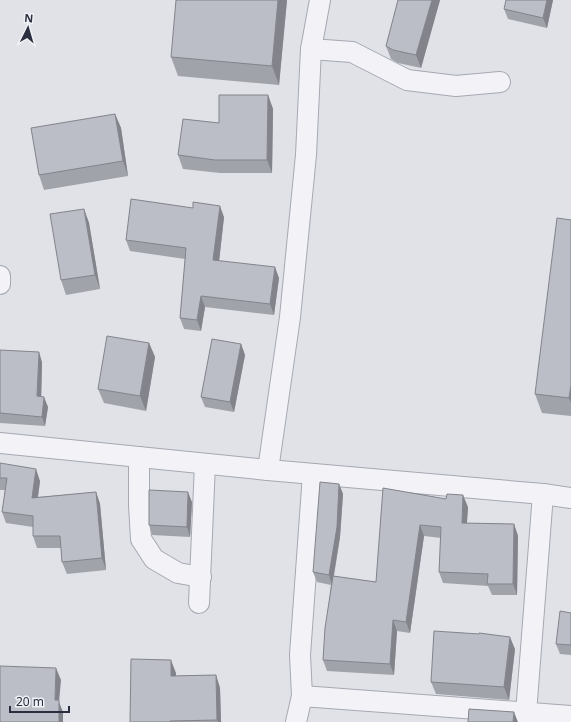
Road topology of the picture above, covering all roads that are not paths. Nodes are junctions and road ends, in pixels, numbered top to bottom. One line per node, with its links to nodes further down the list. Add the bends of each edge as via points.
1 (320, 0): 2 (street)
2 (311, 49): 3 (street, via 352,52 407,80 456,86); 9 (street, via 306,155 291,310)
3 (500, 82)
4 (0, 276): 5 (street)
5 (0, 284)
6 (0, 443): 7 (street)
7 (140, 457): 8 (street); 13 (street, via 141,539 154,559 178,574)
8 (204, 464): 9 (street); 13 (street)
9 (268, 470): 10 (street)
10 (313, 474): 11 (street); 15 (street, via 300,655)
11 (544, 494): 12 (street); 16 (street)
12 (571, 498)
13 (200, 577): 14 (street)
14 (199, 602)
15 (302, 696): 16 (street); 18 (street)
16 (526, 713): 17 (street)
17 (571, 716)
18 (296, 722)

